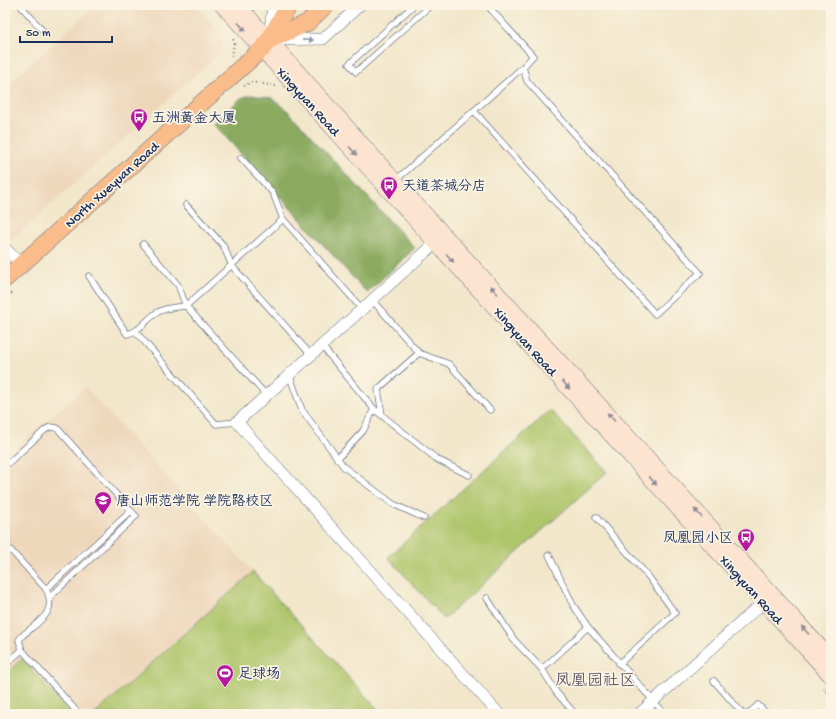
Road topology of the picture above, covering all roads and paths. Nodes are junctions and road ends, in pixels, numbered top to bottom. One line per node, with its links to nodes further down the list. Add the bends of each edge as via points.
1 (20, 5): 11 (lane)
2 (222, 5): 12 (main road, Xingyuan Road, one-way to 12)
3 (238, 5): 12 (main road, Xingyuan Road)
4 (273, 5): 12 (street)
5 (289, 5): 12 (main road, North Xueyuan Road)
6 (326, 5): 12 (main road, North Xueyuan Road, via 307,23)
7 (360, 5): 12 (street, one-way to 7, via 323,40)
8 (414, 5): 9 (lane, via 349,64 356,72)
9 (431, 5)
10 (487, 5): 13 (lane, via 533,56)
11 (43, 31)
12 (265, 44): 16 (main road, Xingyuan Road); 19 (main road, Xingyuan Road, one-way to 19); 22 (main road, North Xueyuan Road)
13 (523, 67): 14 (lane); 14 (lane, via 527,81 700,273 655,314)
14 (474, 111): 16 (lane)
15 (241, 158): 18 (lane, via 273,193)
16 (395, 181): 19 (main road, Xingyuan Road)
17 (186, 204): 23 (lane, via 223,245)
18 (283, 219): 23 (lane); 28 (lane)
19 (440, 238): 26 (street); 50 (main road, Xingyuan Road)
20 (143, 244): 27 (lane, via 178,285)
21 (5, 248): 22 (street)
22 (20, 265): 25 (main road, North Xueyuan Road)
23 (232, 266): 27 (lane); 32 (lane)
24 (88, 276): 29 (lane, via 127,334)
25 (5, 279)
26 (372, 300): 28 (street); 31 (lane)
27 (186, 306): 29 (lane, via 164,308); 34 (lane)
28 (362, 309): 30 (street)
29 (136, 332): 38 (lane, via 216,424)
30 (321, 345): 32 (street); 35 (lane)
31 (418, 353): 36 (lane, via 449,364); 37 (lane, via 378,389)
32 (311, 355): 33 (street)
33 (289, 374): 34 (street); 39 (lane, via 302,410)
34 (266, 395): 38 (street)
35 (374, 409): 37 (lane); 39 (lane, via 363,431)
36 (490, 410)
37 (382, 415): 41 (lane, via 438,460)
38 (237, 422): 61 (street)
39 (337, 458): 44 (lane, via 344,467 393,504)
40 (5, 466): 42 (lane, via 45,430 50,427 57,428)
41 (469, 475)
42 (131, 511): 47 (lane); 48 (lane, via 136,516)
43 (596, 517): 55 (lane, via 648,576 675,613)
44 (424, 518)
45 (5, 544): 47 (lane)
46 (549, 555): 51 (lane, via 573,605)
47 (46, 589): 48 (lane)
48 (50, 596): 52 (lane, via 51,605 48,613 19,640)
49 (487, 598): 56 (lane, via 514,640)
50 (768, 598): 53 (main road, Xingyuan Road, one-way to 50); 57 (main road, Xingyuan Road); 59 (street)
51 (588, 627): 55 (lane); 56 (lane)
52 (22, 650): 54 (lane); 60 (lane)
53 (831, 658)
54 (5, 664)
55 (619, 664): 59 (lane)
56 (542, 669): 62 (lane, via 556,692)
57 (831, 676)
58 (714, 681): 65 (lane)
59 (653, 701): 63 (street); 64 (lane)
60 (79, 714)
61 (500, 714)
62 (575, 714)
63 (639, 714)
64 (665, 714)
65 (743, 714)
66 (748, 714): 67 (lane, via 758,705)
67 (767, 714)

